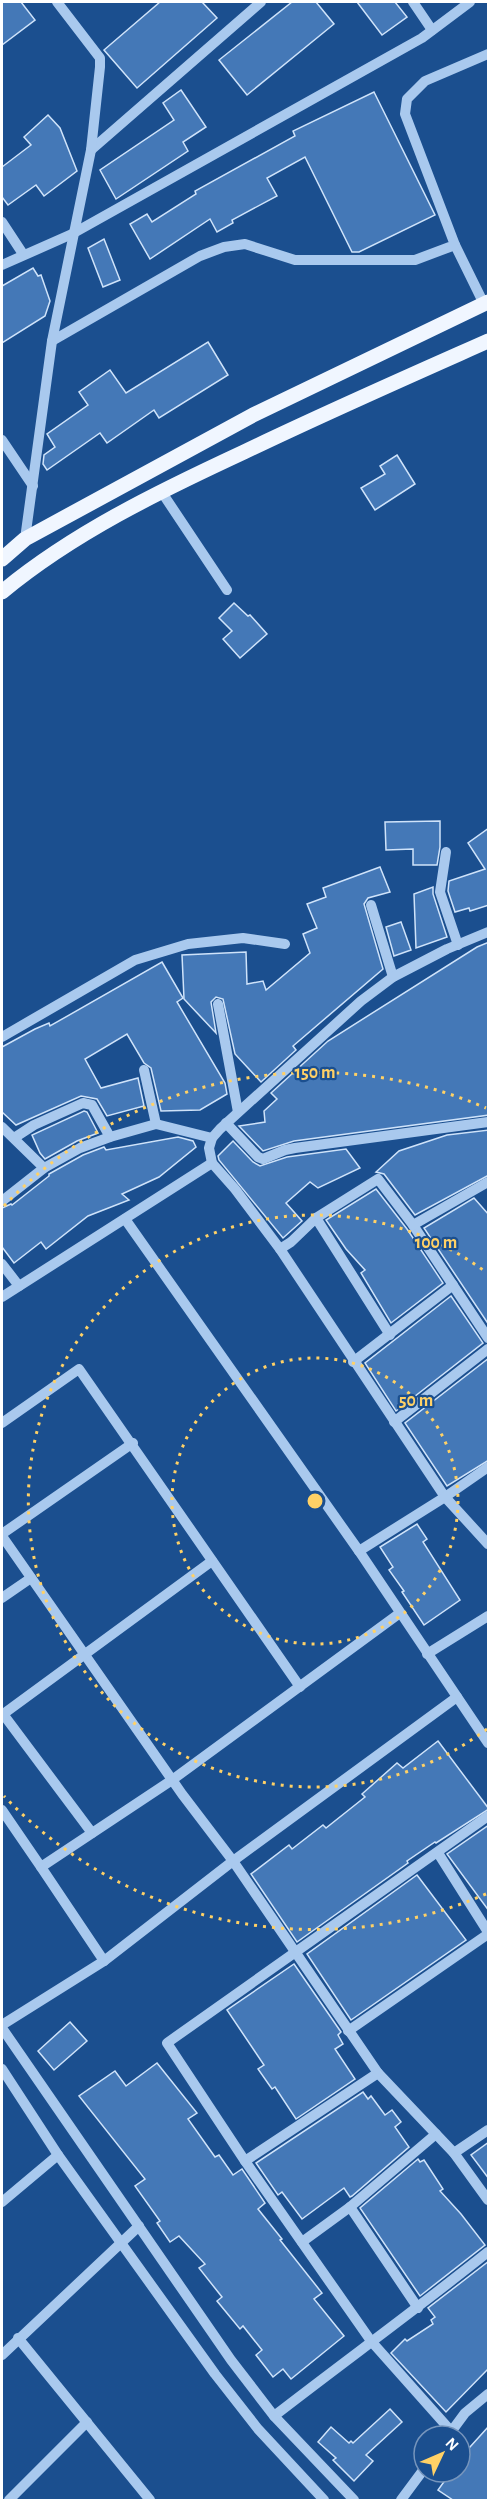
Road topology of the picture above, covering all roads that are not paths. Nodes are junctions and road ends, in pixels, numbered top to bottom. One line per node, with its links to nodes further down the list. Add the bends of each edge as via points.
1 (57, 2): 7 (street, via 100,57)
2 (261, 2): 7 (street)
3 (412, 2): 5 (street)
4 (470, 2): 5 (street)
5 (432, 30): 9 (street)
6 (489, 54): 10 (street, via 425,81 407,99 405,114)
7 (90, 150): 9 (street)
8 (2, 222): 11 (street)
9 (72, 234): 11 (street); 14 (street)
10 (455, 245): 13 (street); 14 (street, via 415,260 319,261 295,260 245,244 224,247 200,256)
11 (23, 254): 12 (street)
12 (2, 265)
13 (486, 303): 19 (main road, via 254,415)
14 (52, 341): 17 (street)
15 (489, 341): 18 (main road)
16 (2, 441): 17 (street)
17 (33, 486): 19 (street)
18 (161, 491): 21 (street); 22 (main road, via 33,566)
19 (26, 539): 20 (main road)
20 (2, 559)
21 (227, 590)
22 (2, 592)
23 (446, 852): 27 (street, via 440,892)
24 (371, 905): 28 (street)
25 (489, 932): 27 (street)
26 (285, 944): 30 (street, via 243,938 188,944 135,960)
27 (458, 945): 28 (street)
28 (393, 977): 32 (street)
29 (218, 1004): 32 (street)
30 (2, 1037)
31 (144, 1070): 35 (street)
32 (238, 1112): 34 (street)
33 (489, 1122): 34 (street, via 295,1148 263,1159)
34 (226, 1123): 39 (street)
35 (156, 1124): 37 (street); 39 (street)
36 (2, 1127): 38 (street)
37 (110, 1137): 38 (street, via 92,1105 83,1103); 41 (street)
38 (14, 1138): 41 (street)
39 (212, 1138): 40 (street)
40 (212, 1163): 45 (street); 47 (street)
41 (44, 1168): 43 (street)
42 (489, 1182): 46 (street)
43 (2, 1201)
44 (316, 1218): 46 (street, via 378,1179); 47 (street); 52 (street)
45 (125, 1219): 49 (street); 63 (street)
46 (413, 1225): 50 (street)
47 (280, 1249): 55 (street)
48 (2, 1264): 49 (street)
49 (19, 1286): 51 (street)
50 (453, 1286): 52 (street); 53 (street)
51 (2, 1297)
52 (390, 1335): 55 (street)
53 (489, 1338)
54 (489, 1349): 56 (street)
55 (353, 1362): 56 (street)
56 (394, 1422): 60 (street)
57 (2, 1423): 58 (street, via 80,1369)
58 (133, 1443): 61 (street); 64 (street)
59 (489, 1467): 60 (street)
60 (445, 1497): 62 (street); 63 (street)
61 (2, 1535): 65 (street)
62 (489, 1544)
63 (359, 1551): 67 (street)
64 (212, 1561): 69 (street); 71 (street)
65 (31, 1578): 66 (street); 69 (street)
66 (2, 1598)
67 (400, 1613): 70 (street); 71 (street)
68 (489, 1616): 70 (street)
69 (84, 1653): 73 (street); 75 (street)
70 (427, 1654): 72 (street)
71 (300, 1687): 75 (street)
72 (457, 1697): 74 (street); 80 (street)
73 (2, 1714): 78 (street)
74 (489, 1743)
75 (172, 1780): 78 (street); 80 (street)
76 (2, 1810): 81 (street)
77 (489, 1816): 79 (street)
78 (92, 1833): 81 (street)
79 (438, 1853): 82 (street); 83 (street)
80 (233, 1861): 83 (street); 84 (street)
81 (41, 1867): 84 (street)
82 (489, 1933): 86 (street)
83 (295, 1955): 86 (street); 93 (street, via 167,2043)
84 (104, 1961): 85 (street)
85 (2, 2026): 97 (street)
86 (348, 2031): 88 (street)
87 (2, 2069): 92 (street)
88 (378, 2073): 90 (street); 93 (street)
89 (489, 2130): 91 (street)
90 (436, 2134): 91 (street); 96 (street)
91 (454, 2154): 94 (street)
92 (58, 2155): 95 (street); 98 (street)
93 (245, 2161): 99 (street)
94 (489, 2200)
95 (2, 2202)
96 (350, 2207): 99 (street); 101 (street)
97 (139, 2226): 98 (street); 106 (street)
98 (122, 2242): 102 (street); 113 (street, via 258,2429)
99 (302, 2242): 103 (street)
100 (489, 2252): 101 (street)
101 (418, 2308): 103 (street)
102 (18, 2338): 104 (street); 107 (street)
103 (371, 2341): 106 (street); 108 (street)
104 (2, 2355)
105 (489, 2394): 109 (street)
106 (274, 2416): 114 (street)
107 (87, 2422): 111 (street); 112 (street)
108 (441, 2424)
109 (457, 2424)
110 (413, 2484): 115 (street)
111 (16, 2498)
112 (150, 2500)
113 (324, 2500)
114 (354, 2500)
115 (401, 2500)

